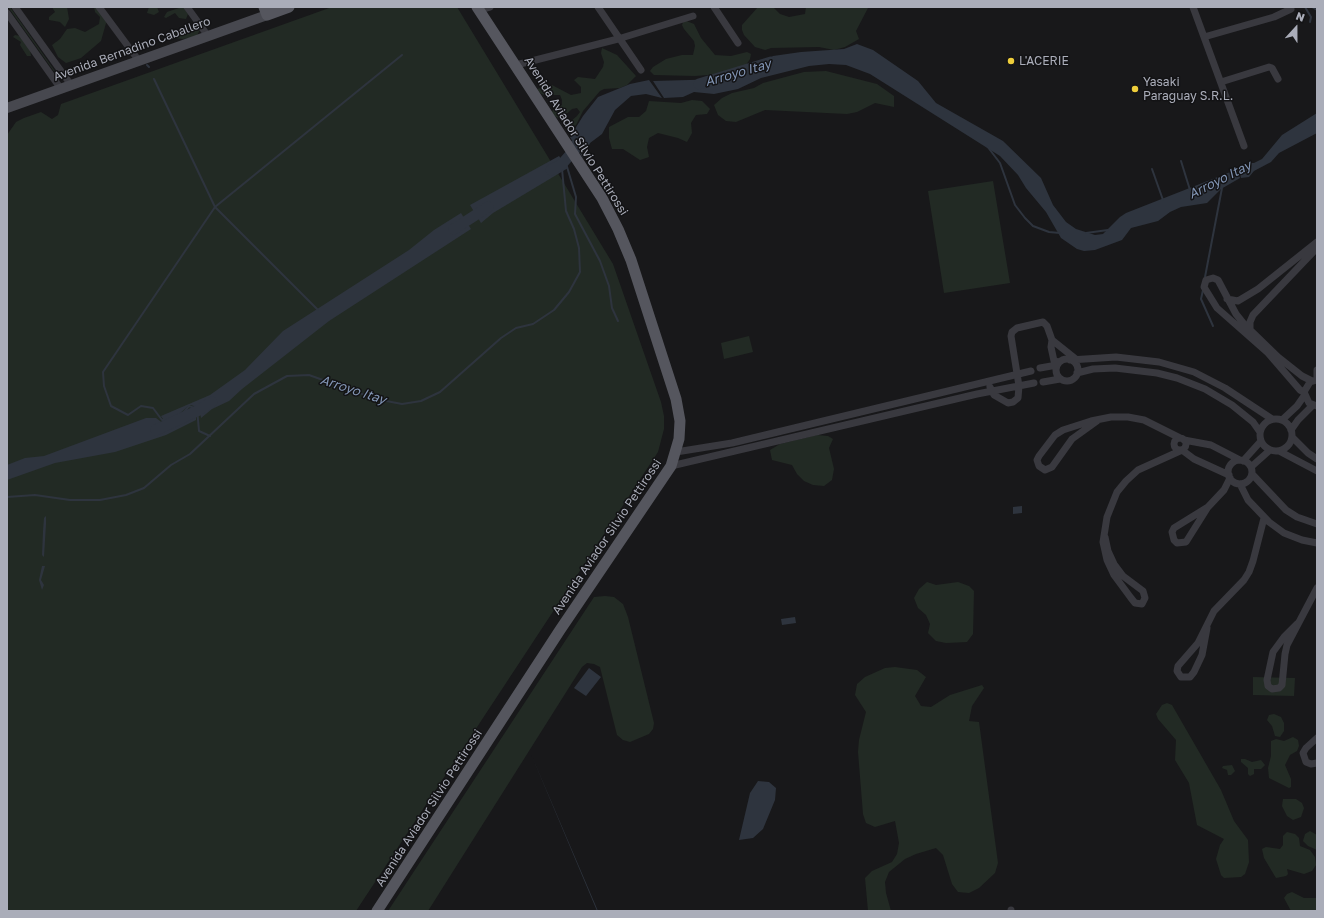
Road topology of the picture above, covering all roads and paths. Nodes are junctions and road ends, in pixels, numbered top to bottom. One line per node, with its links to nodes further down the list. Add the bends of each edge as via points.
1 (15, 7): 23 (street)
2 (99, 7): 18 (street)
3 (188, 7): 14 (street)
4 (289, 7): 11 (main road, Avenida Bernadino Caballero)
5 (490, 7): 9 (street)
6 (598, 7): 16 (street)
7 (714, 7): 17 (street)
8 (1193, 7): 15 (street)
9 (478, 9): 19 (main road, Avenida Aviador Silvio Pettirossi)
10 (1291, 9): 15 (street, via 1274,17)
11 (266, 11): 14 (street, Avenida Bernadino Caballero)
12 (7, 13): 23 (street)
13 (693, 16): 16 (street)
14 (208, 36): 18 (street, Avenida Bernadino Caballero)
15 (1204, 37): 22 (street)
16 (618, 39): 19 (street); 20 (street)
17 (738, 43)
18 (139, 61): 23 (street, Avenida Bernadino Caballero)
19 (516, 64): 60 (main road, Avenida Aviador Silvio Pettirossi, via 583,168 618,229 676,399 680,421)
20 (641, 70)
21 (1278, 78): 22 (street, via 1269,67)
22 (1221, 82): 25 (street)
23 (66, 87): 24 (street, Avenida Bernadino Caballero)
24 (7, 108)
25 (1244, 146)
26 (1317, 242): 28 (street, via 1258,289 1238,301)
27 (1317, 248): 29 (street, via 1253,315)
28 (1227, 299): 29 (street); 45 (street, via 1218,280 1206,280 1204,287 1217,308 1268,353)
29 (1250, 330): 39 (street, via 1290,366)
30 (1052, 340): 31 (street); 32 (street, via 1050,347 1054,361); 37 (street, via 1047,326 1041,322 1013,330 1011,336)
31 (1074, 360): 32 (street, via 1064,359); 36 (street); 49 (street, via 1116,357 1159,362 1194,372 1225,388)
32 (1058, 364): 33 (street); 38 (street, via 1056,371)
33 (1040, 368)
34 (1317, 370): 39 (street)
35 (1031, 371): 37 (street)
36 (1078, 373): 38 (street, via 1072,380); 53 (street, via 1093,369 1116,368 1157,372 1177,378 1205,389 1232,405 1253,422)
37 (1016, 374): 40 (street); 43 (street)
38 (1060, 379): 41 (street)
39 (1315, 380): 45 (street, via 1307,385)
40 (988, 381): 44 (street); 47 (street)
41 (1043, 382)
42 (1034, 383): 43 (street)
43 (1019, 386): 44 (street); 44 (street, via 1018,398 1008,403)
44 (991, 391): 48 (street)
45 (1304, 394): 46 (street); 50 (street)
46 (1315, 406): 54 (street, via 1298,420)
47 (884, 407): 48 (street); 60 (street, via 732,443)
48 (886, 415): 63 (street)
49 (1272, 419): 50 (street); 53 (street, via 1263,425)
50 (1282, 420): 54 (street)
51 (1097, 421): 51 (street, via 1082,423 1055,435 1039,456 1039,466 1045,470 1052,467 1072,439); 52 (street, via 1128,416 1144,420)
52 (1161, 429): 55 (street); 57 (street)
53 (1260, 432): 56 (street)
54 (1291, 434): 59 (street, via 1286,447); 61 (street)
55 (1182, 439): 57 (street, via 1175,440); 57 (street, via 1186,444); 62 (street, via 1211,445)
56 (1261, 441): 58 (street); 62 (street)
57 (1177, 448): 66 (street); 74 (street, via 1167,457 1138,470 1126,480 1111,505)
58 (1270, 450): 59 (street); 64 (street)
59 (1279, 451): 65 (street)
60 (676, 452): 63 (main road, Avenida Aviador Silvio Pettirossi)
61 (1317, 459)
62 (1242, 460): 64 (street); 66 (street, via 1231,464)
63 (672, 466): 81 (main road, Avenida Aviador Silvio Pettirossi, via 560,630)
64 (1251, 470): 67 (street, via 1249,480); 71 (street, via 1286,510)
65 (1317, 471)
66 (1229, 477): 67 (street); 68 (street)
67 (1238, 484): 68 (street); 70 (street)
68 (1224, 490): 69 (street)
69 (1208, 507): 69 (street, via 1174,528 1172,532 1177,543 1186,542)
70 (1264, 518): 72 (street); 73 (street)
71 (1317, 524)
72 (1273, 525): 73 (street); 75 (street, via 1284,533 1302,540)
73 (1261, 533): 78 (street, via 1249,572 1214,611)
74 (1105, 537): 74 (street, via 1103,542 1106,555 1114,575 1135,603 1142,604 1145,598 1143,591 1123,576 1114,564)
75 (1317, 542)
76 (1317, 588): 77 (street)
77 (1297, 624): 77 (street, via 1273,652 1267,680 1268,686 1272,689 1282,685 1284,654)
78 (1207, 628): 78 (street, via 1178,666 1176,671 1181,677 1190,677 1194,672 1203,651)
79 (1317, 738): 80 (street, via 1303,753 1306,762)
80 (1317, 763)
81 (377, 911)

